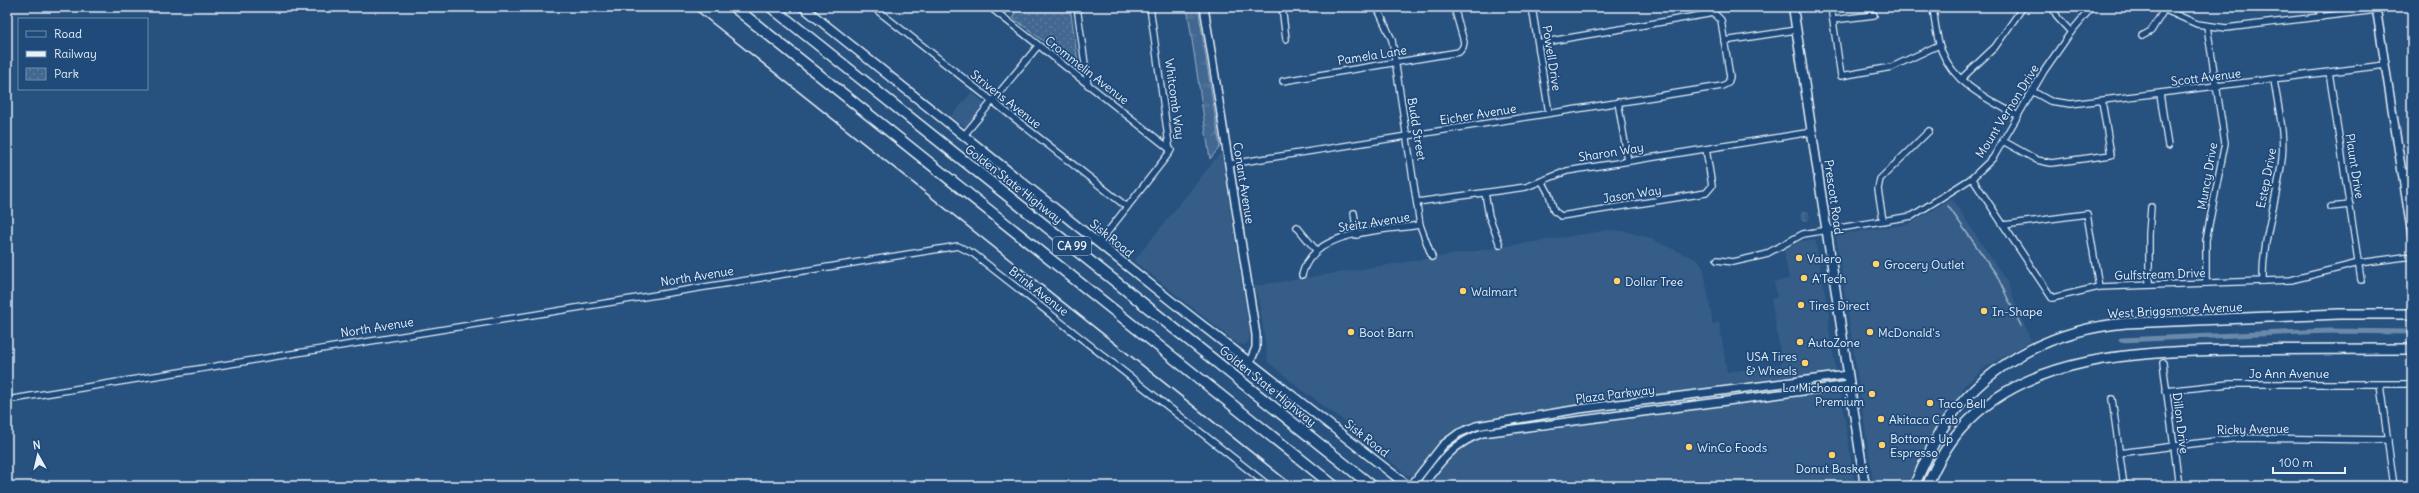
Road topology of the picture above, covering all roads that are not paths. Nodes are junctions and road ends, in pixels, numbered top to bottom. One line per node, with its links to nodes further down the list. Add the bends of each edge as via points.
1 (734, 7): 109 (highway, CA 99)
2 (771, 7): 110 (highway, Golden State Highway / CA 99)
3 (803, 7): 53 (main road, Sisk Road)
4 (872, 7): 47 (street, Strivens Avenue)
5 (1014, 7): 20 (street)
6 (1077, 7): 42 (street)
7 (1150, 7): 58 (street, Whitcomb Way)
8 (1204, 7): 60 (street, Conant Avenue)
9 (1282, 7): 31 (street)
10 (1377, 7): 36 (street, Budd Street, via 1388,28)
11 (1454, 7): 36 (street, Pamela Lane, via 1461,27 1463,47 1454,53)
12 (1532, 7): 33 (street, Powell Drive)
13 (1793, 7): 28 (main road, Prescott Road)
14 (1832, 7): 26 (street)
15 (1933, 7): 34 (street)
16 (2023, 7): 39 (street, via 1995,47)
17 (2052, 7): 29 (street)
18 (2092, 7): 29 (street, Mount Vernon Drive)
19 (2319, 7): 25 (street)
20 (1002, 8): 21 (street)
21 (992, 9): 35 (street, Crommelin Avenue)
22 (2161, 9): 27 (street, via 2184,20); 30 (street, via 2152,31)
23 (2377, 9): 25 (street); 37 (street)
24 (1874, 15): 26 (street)
25 (2321, 17): 27 (street, via 2240,28)
26 (1833, 20): 34 (street, via 1841,76 1888,68)
27 (2207, 26): 43 (street, Muncy Drive)
28 (1796, 30): 32 (street); 52 (main road, Prescott Road)
29 (2071, 32): 44 (street, Mount Vernon Drive)
30 (2142, 36)
31 (1286, 39)
32 (1724, 41): 33 (street, via 1721,20 1717,15 1709,13); 48 (street, Eicher Avenue, via 1730,72 1728,83)
33 (1539, 43): 49 (street, Powell Drive)
34 (1939, 45): 39 (street, via 1946,60)
35 (1038, 46): 42 (street, Crommelin Avenue); 47 (street)
36 (1396, 62): 40 (street, Pamela Lane); 54 (street, Budd Street)
37 (2385, 65): 38 (street, Scott Avenue); 62 (street)
38 (2329, 72): 41 (street, Scott Avenue); 67 (street, Plaunt Drive)
39 (1961, 79): 50 (street, via 1972,90)
40 (1283, 80)
41 (2274, 80): 43 (street, Scott Avenue); 89 (street, Estep Drive, via 2283,141 2282,160 2264,244)
42 (1088, 84): 58 (street, Crommelin Avenue)
43 (2216, 87): 45 (street, Scott Avenue); 90 (street, Muncy Drive, via 2225,144 2206,240)
44 (2032, 91): 46 (street, Scott Avenue, via 2050,101 2064,104); 50 (street, Mount Vernon Drive)
45 (2160, 94): 46 (street, Scott Avenue); 56 (street)
46 (2102, 101): 55 (street, via 2111,155 2052,163 2037,160)
47 (992, 102): 53 (street); 68 (street, Strivens Avenue)
48 (1618, 102): 49 (street, Eicher Avenue); 59 (street)
49 (1549, 114): 54 (street, Eicher Avenue)
50 (2018, 116): 55 (street, Mount Vernon Drive)
51 (1929, 131): 72 (street, via 1880,179 1878,189)
52 (1812, 132): 57 (street, Sharon Way); 76 (main road, Prescott Road)
53 (964, 134): 79 (main road, Sisk Road)
54 (1408, 136): 60 (street, Eicher Avenue); 66 (street, Budd Street)
55 (2003, 141): 63 (street, Mount Vernon Drive, via 1988,164)
56 (2168, 146)
57 (1706, 149): 59 (street, Sharon Way); 64 (street, Jason Way, via 1711,181 1710,190 1706,193 1563,216 1556,214)
58 (1171, 150): 68 (street, Whitcomb Way)
59 (1628, 161): 64 (street, Sharon Way, via 1567,170)
60 (1230, 164): 95 (street, Conant Avenue, via 1256,335 1256,348)
61 (2412, 171): 62 (street)
62 (2402, 173): 78 (street)
63 (1972, 178): 72 (street, Mount Vernon Drive, via 1920,212); 73 (street, Gulfstream Drive)
64 (1542, 181): 65 (street, Sharon Way, via 1526,187)
65 (1485, 193): 66 (street, Sharon Way); 80 (street, via 1489,216)
66 (1417, 202): 75 (street, Budd Street)
67 (2350, 205): 70 (street); 85 (street, Plaunt Drive)
68 (1127, 207): 79 (street, Whitcomb Way)
69 (2151, 207): 91 (street)
70 (2330, 207)
71 (1354, 213): 77 (street)
72 (1884, 221): 76 (street, Mount Vernon Drive)
73 (2004, 225): 92 (street, Gulfstream Drive, via 2052,298); 92 (street, via 2088,214)
74 (1297, 226): 81 (street)
75 (1420, 226): 77 (street, Steitz Avenue); 83 (street, Budd Street)
76 (1826, 230): 84 (street, Mount Vernon Drive, via 1795,237 1764,255 1733,262); 97 (main road, Prescott Road)
77 (1357, 235): 81 (street, Steitz Avenue, via 1331,240)
78 (2412, 236)
79 (1099, 243): 95 (main road, Sisk Road)
80 (1500, 245)
81 (1316, 250): 86 (street, Steitz Avenue, via 1307,261)
82 (2412, 256): 85 (street, Gulfstream Drive)
83 (1432, 257)
84 (1718, 260)
85 (2359, 263): 88 (street, Plaunt Drive); 89 (street, Gulfstream Drive, via 2303,278)
86 (1302, 275)
87 (752, 278): 103 (street, North Avenue); 108 (street, Brink Avenue, via 942,248 964,248)
88 (2361, 280)
89 (2262, 281): 90 (street, Gulfstream Drive)
90 (2206, 283): 91 (street, Gulfstream Drive)
91 (2150, 284): 92 (street, Gulfstream Drive)
92 (2099, 287)
93 (2412, 314): 104 (main road, West Briggsmore Avenue, via 2339,314 2126,323 2075,332 2038,346 1996,370 1964,400)
94 (2412, 350): 116 (main road, via 2182,351 2090,361 2030,380 1989,403 1953,438 1938,462)
95 (1250, 362): 111 (main road, Sisk Road)
96 (2163, 363): 101 (street, Dillon Drive)
97 (1847, 375): 99 (main road, Prescott Road); 111 (street, Plaza Parkway, via 1476,426 1459,433 1443,445)
98 (2412, 384): 100 (street, Jo Ann Avenue)
99 (1849, 385): 112 (street, Plaza Parkway, via 1483,433 1457,446); 113 (main road, Prescott Road)
100 (2380, 385): 101 (street, Jo Ann Avenue, via 2229,384); 105 (street)
101 (2166, 391): 106 (street, Dillon Drive)
102 (2112, 399): 107 (street)
103 (7, 400)
104 (1938, 437): 114 (main road, via 1921,458); 115 (main road, West Briggsmore Avenue)
105 (2388, 440): 106 (street, Ricky Avenue, via 2239,438); 119 (street)
106 (2173, 446): 107 (street, Ricky Avenue); 118 (street, Dillon Drive)
107 (2119, 453): 117 (street)
108 (1269, 486)
109 (1334, 486)
110 (1372, 486)
111 (1409, 486)
112 (1422, 486)
113 (1865, 486)
114 (1908, 486)
115 (1914, 486)
116 (1928, 486)
117 (2124, 486)
118 (2179, 486)
119 (2394, 486)

